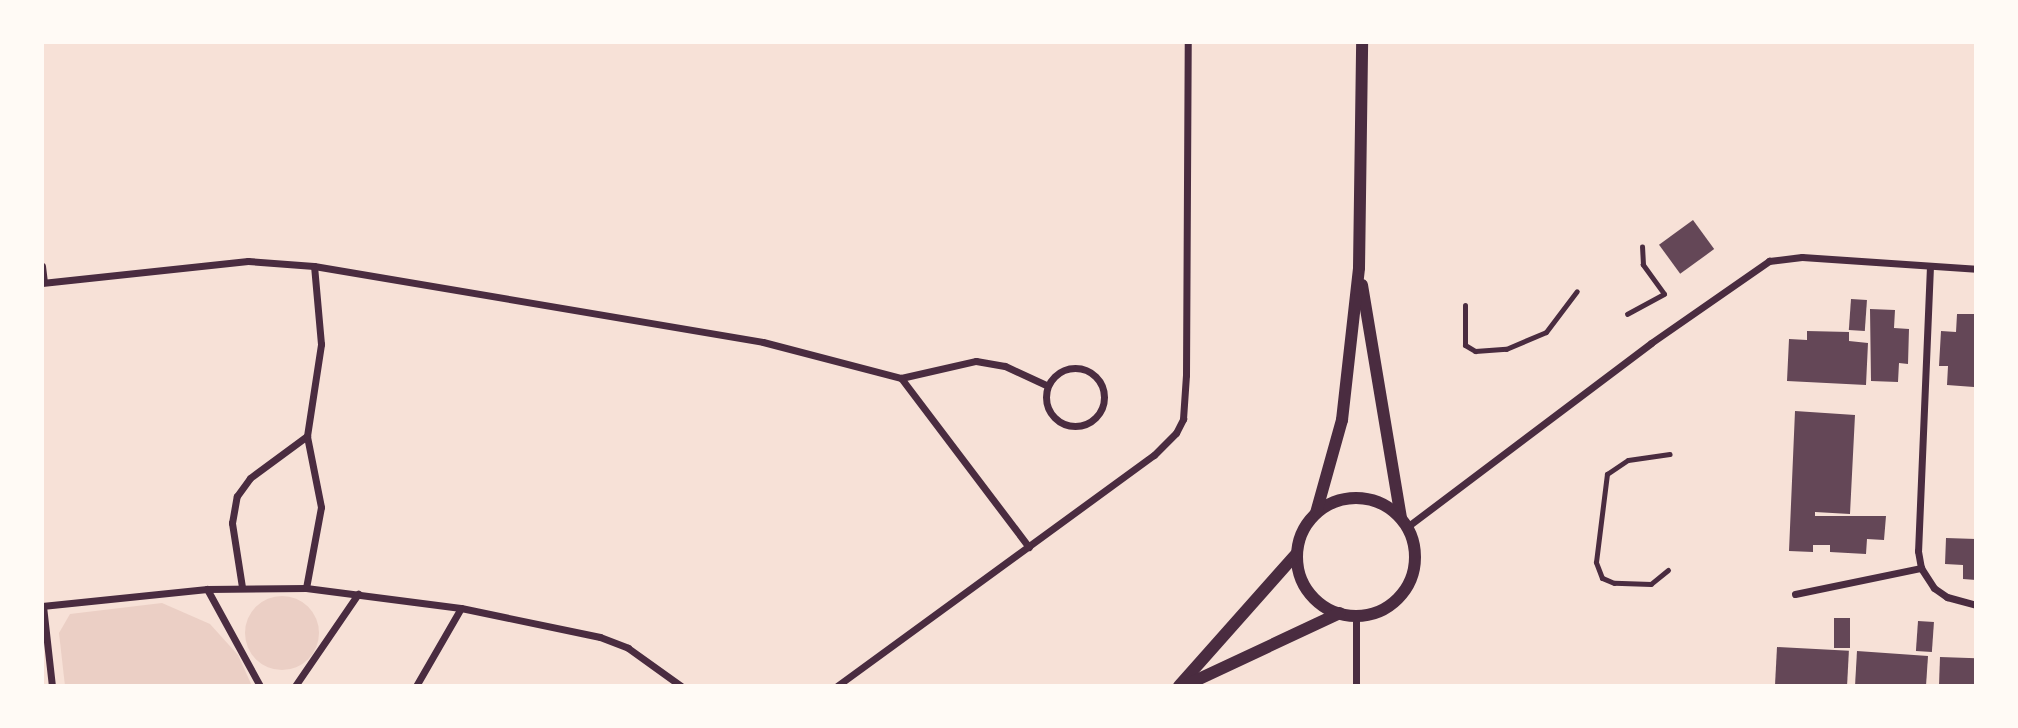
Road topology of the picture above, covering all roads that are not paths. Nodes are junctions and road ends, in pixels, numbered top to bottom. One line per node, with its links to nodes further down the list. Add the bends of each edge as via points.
1 (1188, 42): 17 (street, via 1183,419 1154,456)
2 (1362, 42): 6 (street)
3 (314, 265): 8 (street, via 248,261); 11 (street, via 763,342); 13 (street, via 321,344)
4 (42, 266): 8 (street)
5 (1930, 266): 7 (street); 16 (street, via 1802,257 1769,261); 19 (street, via 1917,507)
6 (1359, 268): 15 (street, via 1344,408); 16 (street)
7 (1976, 269)
8 (43, 283)
9 (1577, 291): 10 (lane, via 1546,332 1506,349 1475,351 1465,345)
10 (1465, 305)
11 (901, 378): 12 (street, via 976,361 1005,366); 17 (street)
12 (1048, 386): 12 (street, via 1067,369 1085,369 1104,387 1105,404 1096,419 1070,426 1049,411)
13 (307, 436): 21 (street, via 250,478 237,496 232,523); 22 (street, via 321,507)
14 (1670, 454): 20 (lane, via 1628,460 1607,474 1596,562 1602,579 1614,583 1651,584)
15 (1316, 513): 16 (street, via 1344,498 1360,498 1375,501); 18 (street, via 1299,539)
16 (1404, 523): 30 (street, via 1415,555 1409,583 1391,604)
17 (1029, 547): 36 (street)
18 (1296, 554): 29 (street, via 1307,591); 37 (street)
19 (1921, 568): 25 (street); 26 (street, via 1947,597)
20 (1668, 570)
21 (242, 587): 22 (street); 23 (street)
22 (306, 587): 24 (street)
23 (207, 589): 27 (street); 32 (street)
24 (358, 594): 28 (street); 33 (street)
25 (1795, 594)
26 (1976, 605)
27 (42, 606): 31 (street)
28 (461, 608): 34 (street); 35 (street, via 600,637 628,648)
29 (1340, 613): 30 (street); 37 (street)
30 (1356, 616): 38 (street)
31 (52, 686)
32 (260, 686)
33 (295, 686)
34 (416, 686)
35 (681, 686)
36 (837, 686)
37 (1182, 686)
38 (1356, 686)

